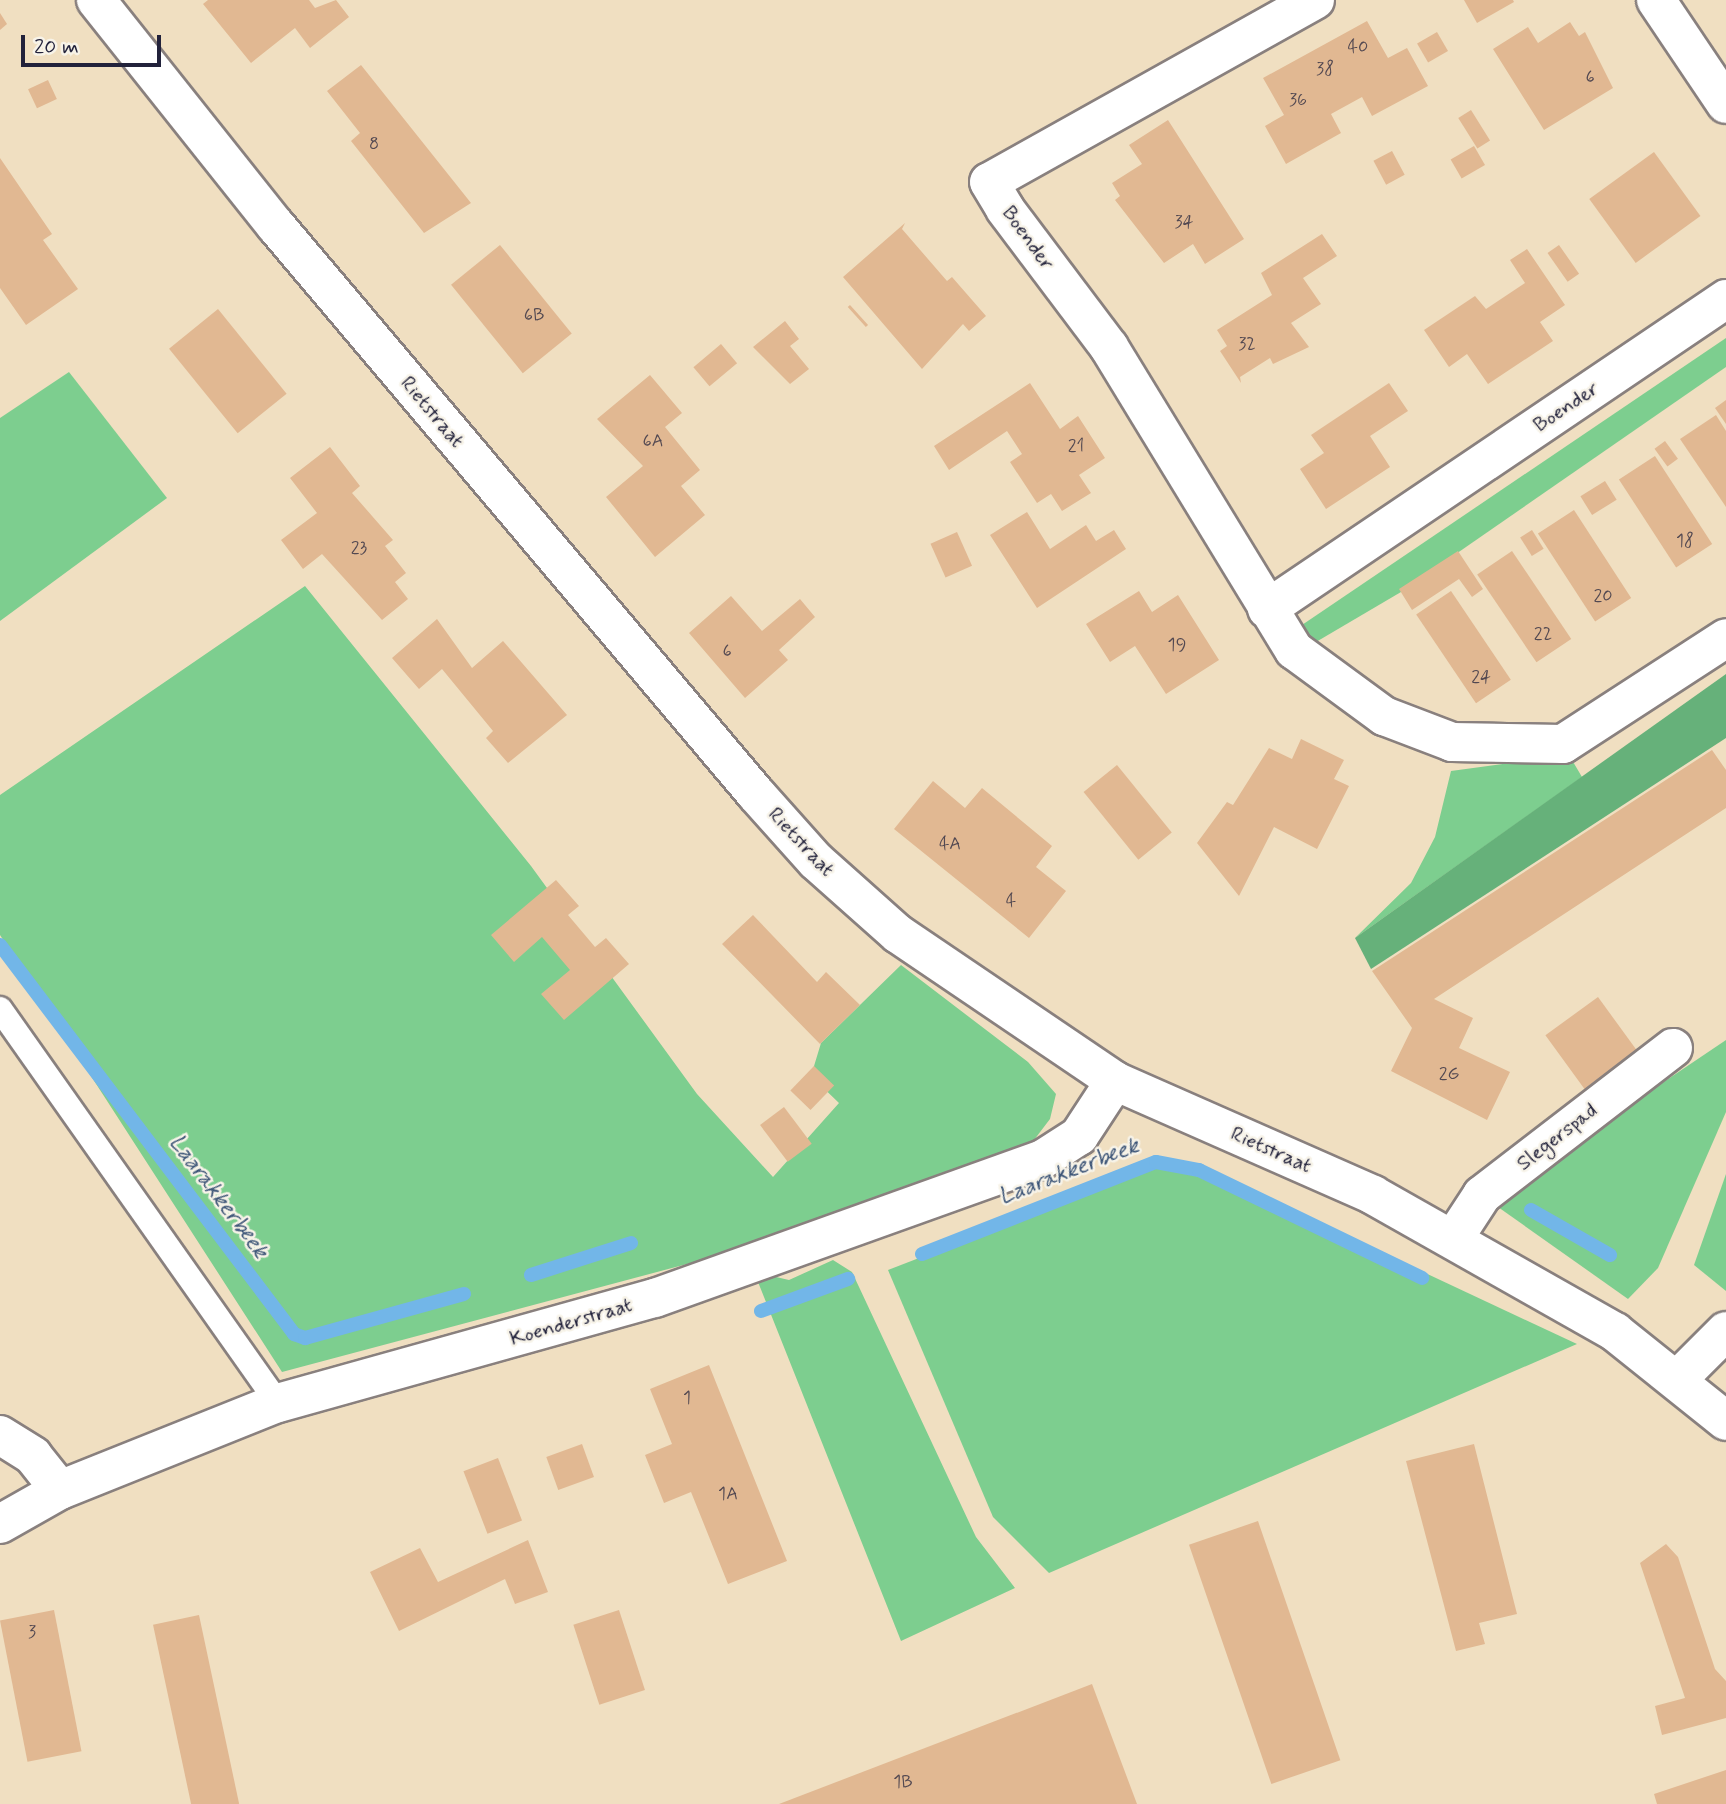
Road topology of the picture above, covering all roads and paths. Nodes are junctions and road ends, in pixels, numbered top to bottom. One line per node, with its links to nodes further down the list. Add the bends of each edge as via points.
1 (96, 0): 10 (street, Rietstraat, via 293,247 816,862 898,934)
2 (1315, 0): 6 (street, Boender, via 989,181 1109,347)
3 (1656, 0): 4 (street)
4 (1726, 104)
5 (1726, 299): 6 (street, Boender)
6 (1267, 609): 7 (street, Boender, via 1294,650 1384,716 1452,742 1497,746 1563,744)
7 (1726, 638)
8 (0, 1009): 14 (lane)
9 (1672, 1048): 11 (street, Slegerspad, via 1482,1195)
10 (1115, 1081): 11 (street, Rietstraat); 14 (street, Koenderstraat, via 1079,1136 1044,1159 953,1195 655,1298)
11 (1454, 1238): 13 (street, Rietstraat, via 1615,1332)
12 (1726, 1331): 13 (street)
13 (1677, 1380): 15 (street, Rietstraat)
14 (278, 1403): 17 (street, Koenderstraat)
15 (1726, 1421)
16 (0, 1435): 17 (street, via 33,1456)
17 (60, 1490): 18 (street, Koenderstraat)
18 (0, 1524)

